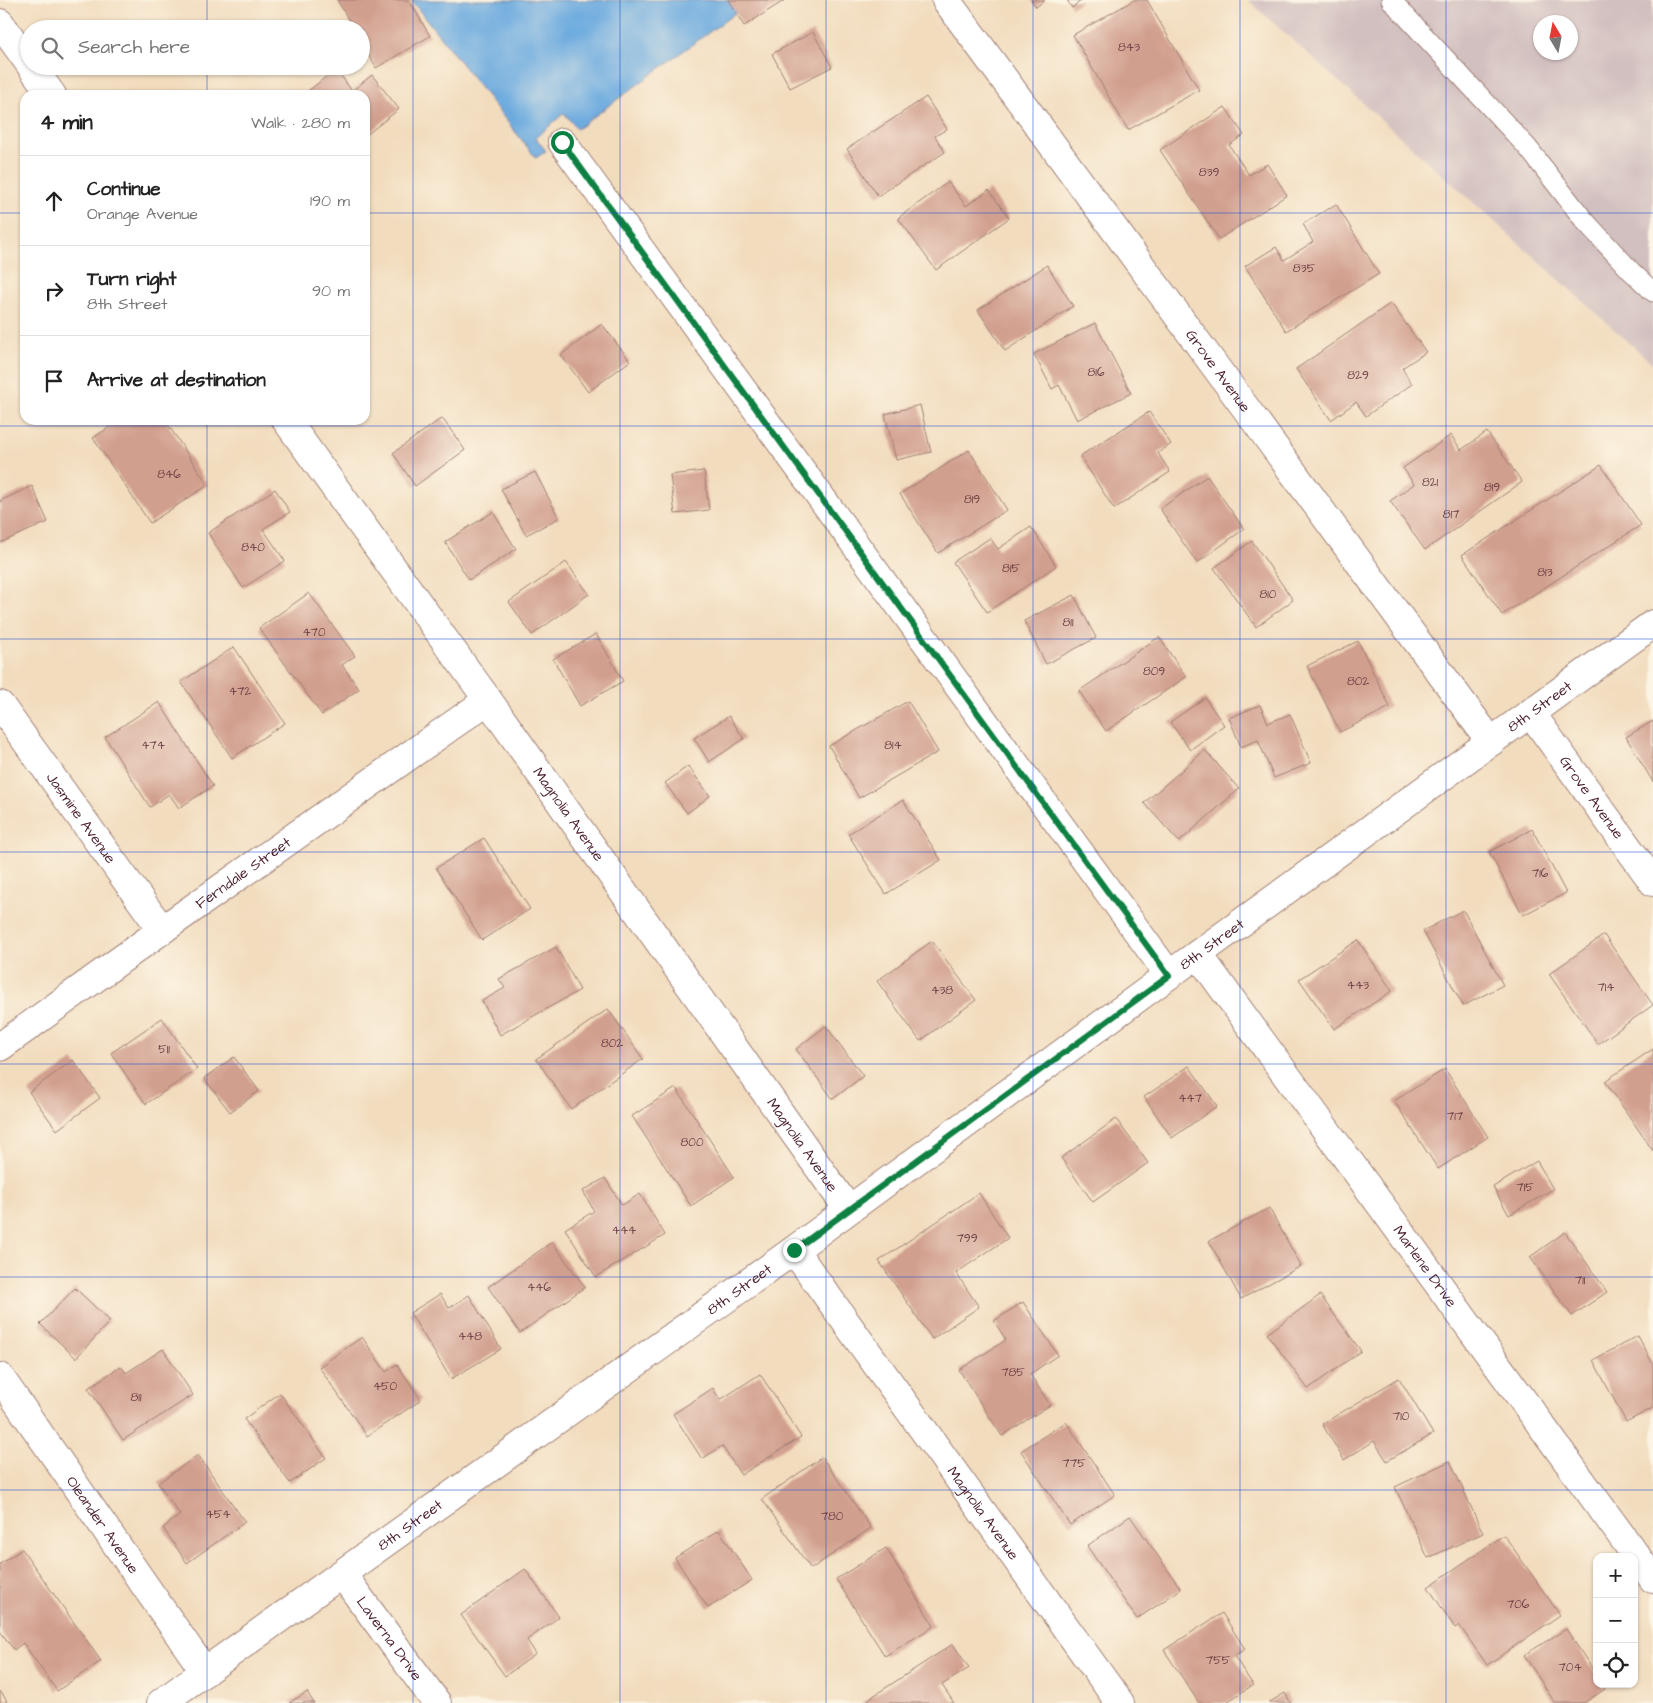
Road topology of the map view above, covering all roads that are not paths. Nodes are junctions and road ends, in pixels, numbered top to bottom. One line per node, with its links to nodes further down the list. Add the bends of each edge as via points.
1 (946, 0): 14 (street, Grove Avenue)
2 (1390, 0): 8 (lane, via 1528,148 1584,220)
3 (0, 23): 4 (street)
4 (20, 51)
5 (38, 75): 6 (street)
6 (48, 90)
7 (562, 142): 18 (street)
8 (1653, 292)
9 (290, 425): 11 (street, Magnolia Avenue)
10 (1653, 624): 13 (street, 8th Street)
11 (488, 700): 16 (street, Ferndale Street); 20 (street, Magnolia Avenue)
12 (0, 705): 16 (street, Jasmine Avenue)
13 (1531, 713): 14 (street, 8th Street); 15 (street, Grove Avenue)
14 (1491, 742): 17 (street, 8th Street)
15 (1653, 882)
16 (162, 930): 19 (street, Ferndale Street)
17 (1198, 954): 18 (street, 8th Street); 24 (street, Marlene Drive)
18 (1169, 976): 20 (street, 8th Street)
19 (0, 1048)
20 (848, 1209): 21 (street, 8th Street)
21 (794, 1250): 23 (street, 8th Street); 28 (street, Magnolia Avenue)
22 (0, 1378): 25 (street, Oleander Avenue)
23 (342, 1574): 25 (street, 8th Street); 27 (street, Laverna Drive)
24 (1653, 1579)
25 (205, 1672): 26 (street, 8th Street)
26 (161, 1703)
27 (437, 1703)
28 (1120, 1703)

